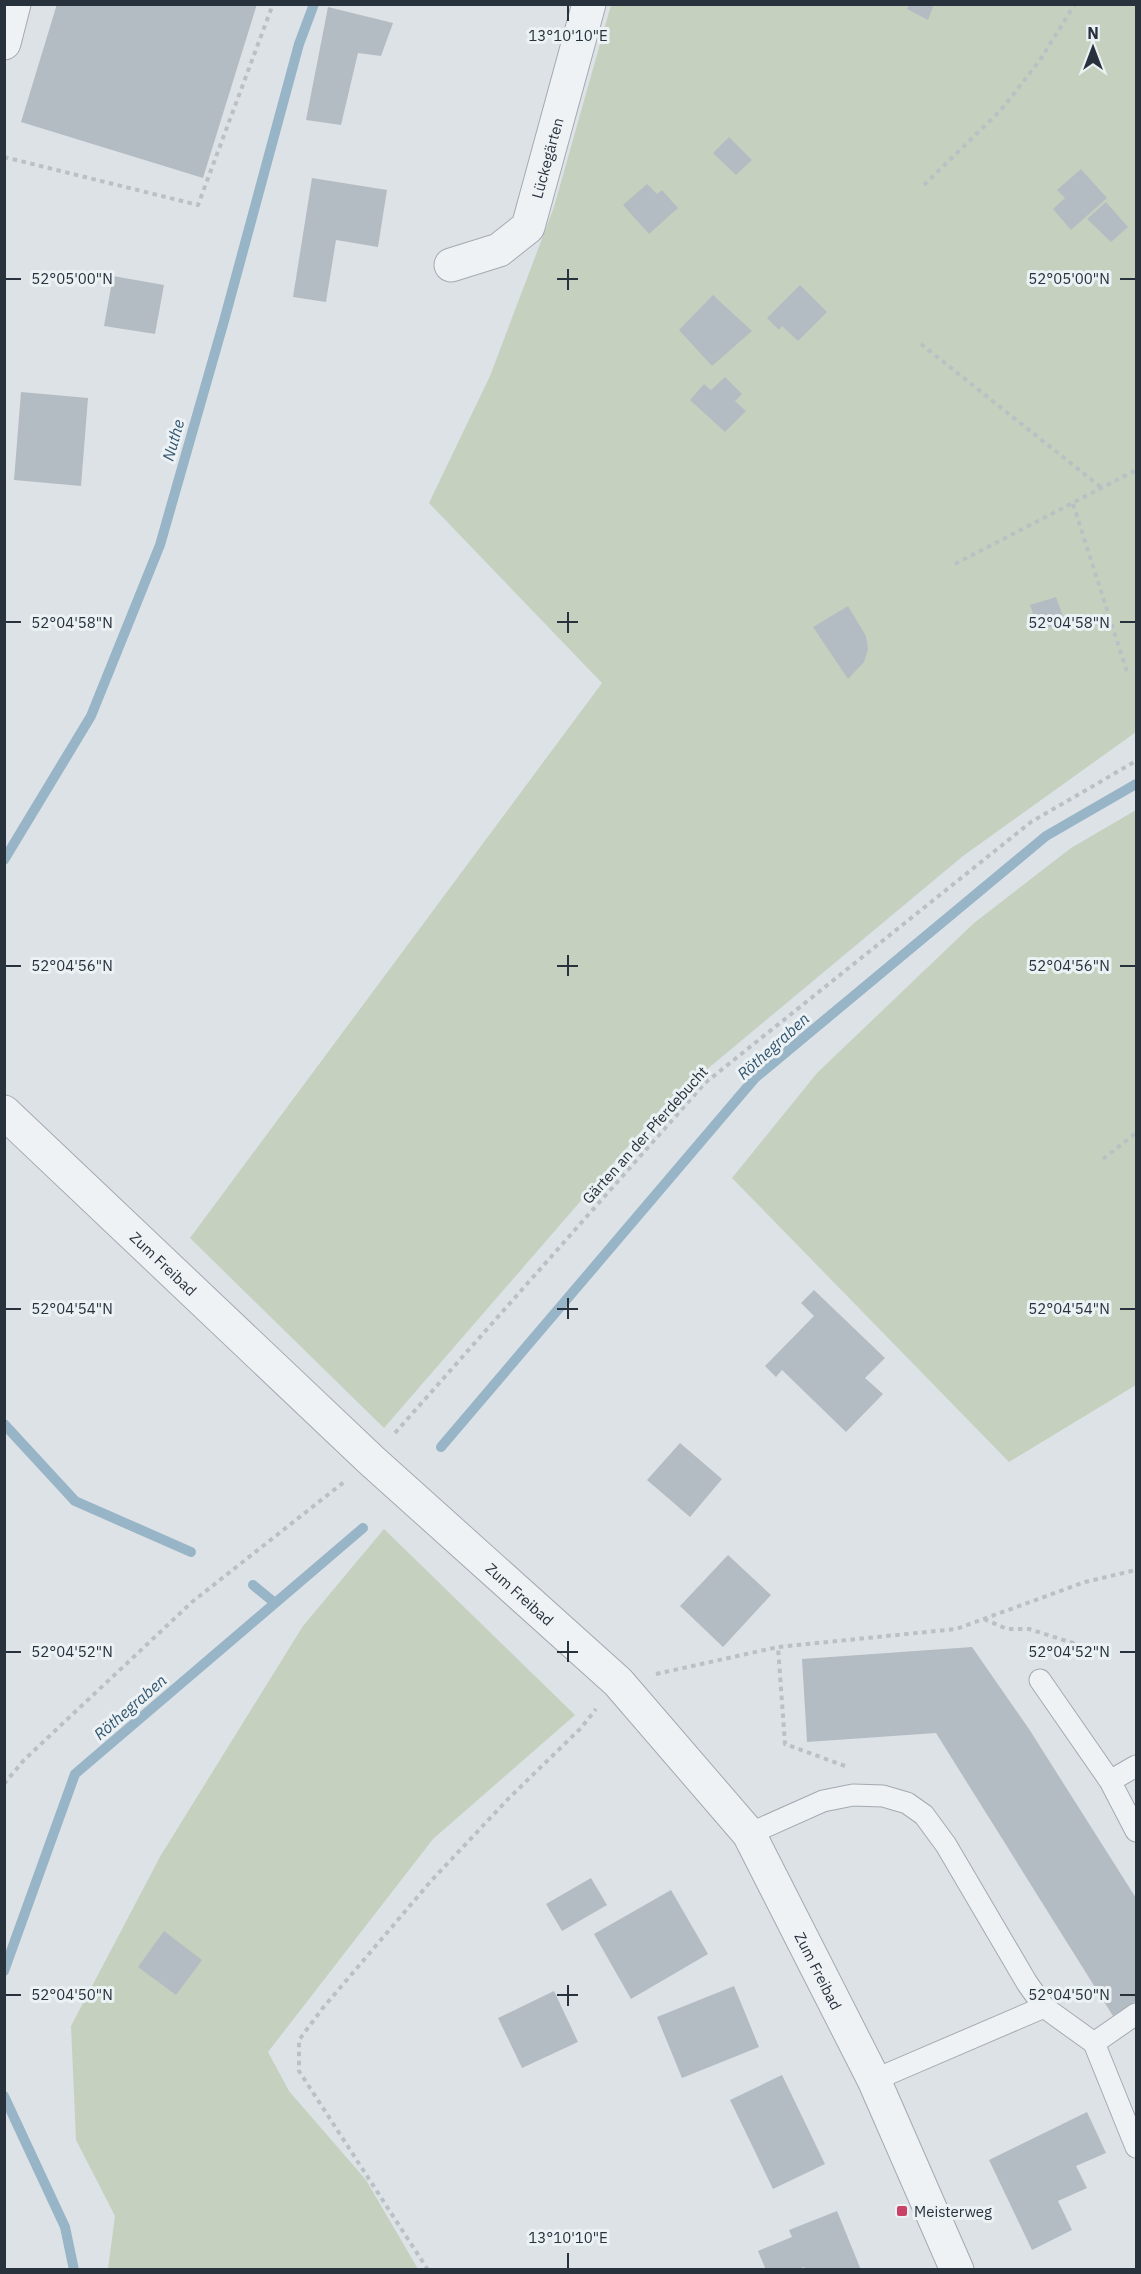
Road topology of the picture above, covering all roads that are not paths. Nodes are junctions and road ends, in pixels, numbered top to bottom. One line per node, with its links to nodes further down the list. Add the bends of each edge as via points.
1 (14, 4): 3 (street)
2 (589, 4): 4 (street, Lückegärten, via 528,227 499,250)
3 (4, 43)
4 (451, 265)
5 (4, 1112): 10 (street, Zum Freibad, via 371,1460 618,1682)
6 (1040, 1680): 8 (lane)
7 (1137, 1766): 8 (lane)
8 (1110, 1781): 9 (lane)
9 (1137, 1832)
10 (749, 1834): 11 (lane, via 823,1801 858,1795 883,1796 907,1803 924,1815 946,1845); 14 (street, Zum Freibad)
11 (1044, 2007): 13 (lane); 14 (lane)
12 (1137, 2014): 13 (lane)
13 (1094, 2043): 15 (lane)
14 (874, 2080): 16 (street, Zum Freibad)
15 (1137, 2147)
16 (957, 2270)

